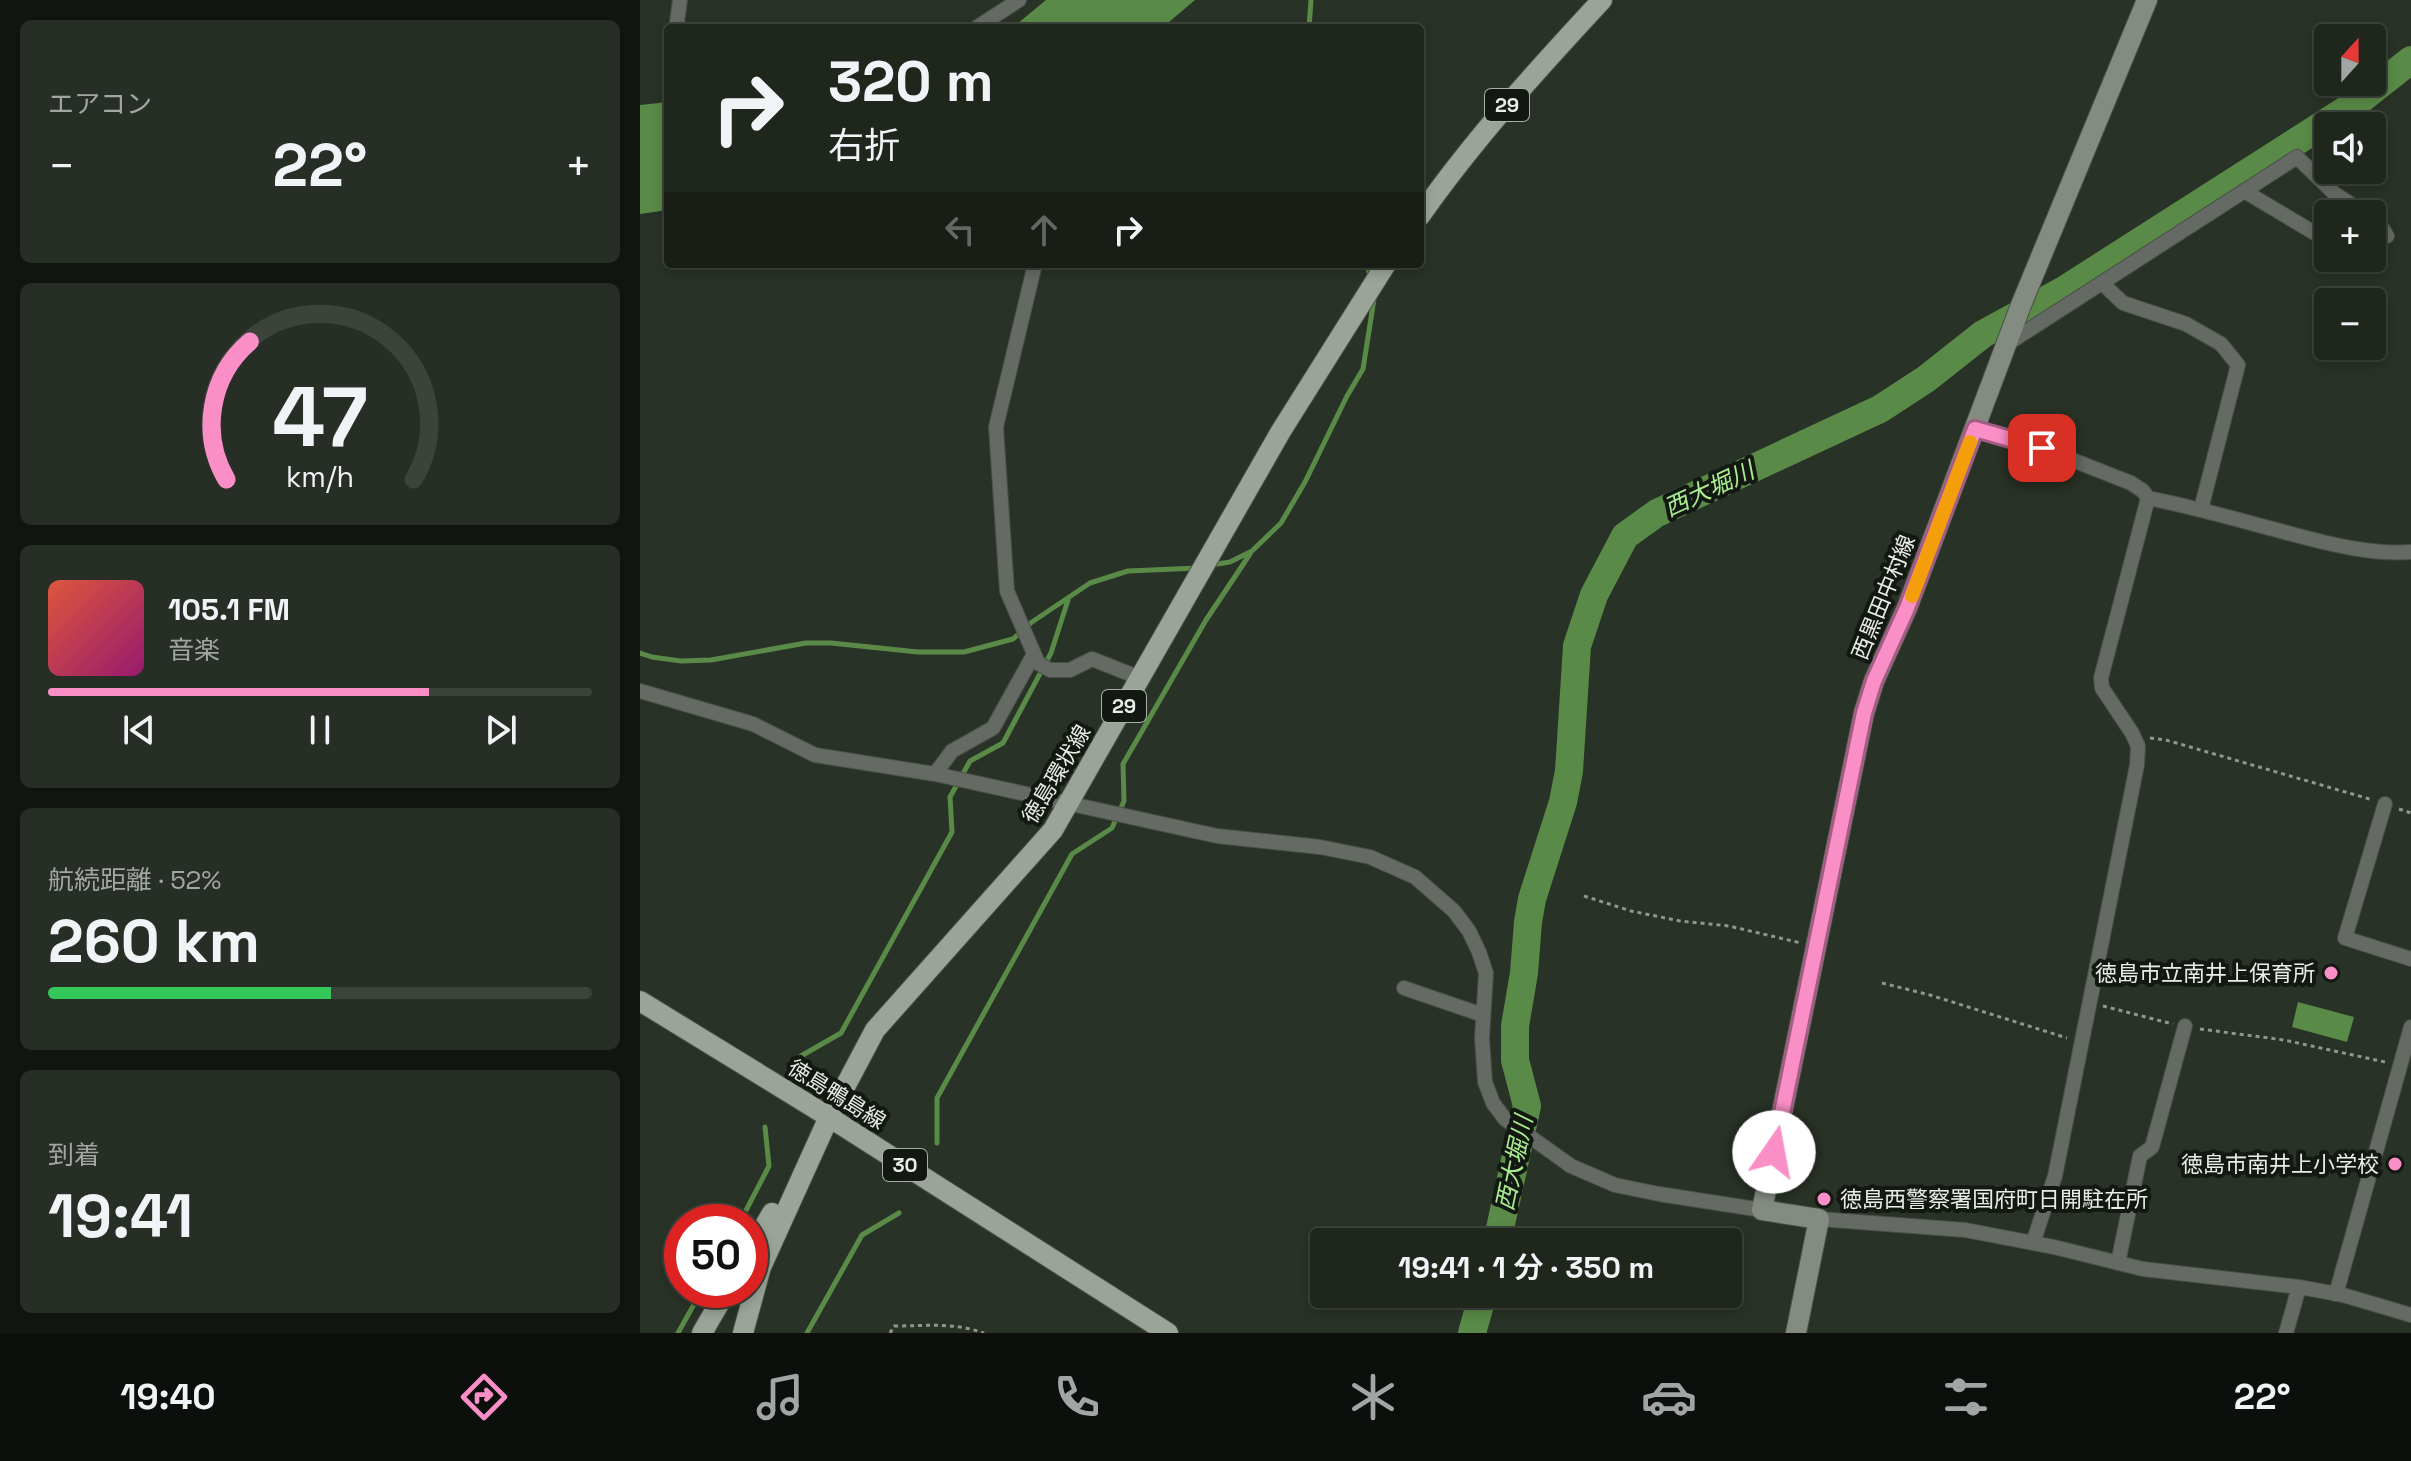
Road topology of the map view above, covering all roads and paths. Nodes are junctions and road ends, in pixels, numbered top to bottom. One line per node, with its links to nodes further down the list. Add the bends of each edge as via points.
1 (680, 0): 5 (street)
2 (1019, 0): 6 (street)
3 (1602, 0): 9 (main road, 29, via 1505,108)
4 (2147, 0): 14 (main road, 西黒田中村線)
5 (678, 24)
6 (982, 24)
7 (2244, 191): 8 (street, via 2297,157); 10 (street); 13 (street)
8 (2344, 200)
9 (1424, 210)
10 (2314, 233)
11 (1034, 268): 19 (street, via 996,427 1007,591)
12 (1383, 268): 20 (main road, 徳島環状線 / 29, via 1281,431)
13 (2102, 283): 14 (street); 17 (street, via 2123,303 2198,330 2221,344 2238,365)
14 (2010, 335): 15 (main road, 西黒田中村線)
15 (1975, 429): 16 (street, via 2131,483); 28 (main road, 西黒田中村線, via 1864,713)
16 (2148, 498): 17 (street); 22 (street, via 2101,678)
17 (2201, 509): 18 (street, via 2329,544)
18 (2411, 552)
19 (1038, 659): 20 (street, via 1070,670 1092,659); 23 (street, via 993,728 952,751)
20 (1140, 678): 24 (main road, 徳島環状線 / 29)
21 (640, 691): 23 (street, via 753,724 815,755)
22 (2133, 736): 25 (path, via 2166,740); 33 (street, via 2137,765)
23 (935, 774): 24 (street)
24 (1069, 803): 34 (street, via 1217,836 1370,857 1415,877 1469,931 1486,973); 39 (main road, 徳島環状線 / 29, via 1038,849 875,1030)
25 (2385, 804): 26 (path); 29 (street, via 2345,938)
26 (2411, 813)
27 (1584, 896): 28 (path, via 1631,911)
28 (1816, 947): 40 (main road, 西黒田中村線)
29 (2411, 959)
30 (1882, 983): 37 (path)
31 (1404, 988): 34 (street)
32 (640, 1001): 39 (main road, 徳島鴨島線 / 30)
33 (2090, 1003): 35 (path); 37 (street)
34 (1483, 1015): 40 (street, via 1485,1082 1493,1103 1515,1127 1571,1166 1615,1185)
35 (2185, 1026): 38 (path); 44 (street, via 2152,1147 2140,1156)
36 (2411, 1027): 38 (street)
37 (2082, 1043): 43 (street, via 2055,1176)
38 (2401, 1065): 46 (street)
39 (829, 1117): 42 (main road, 徳島環状線 / 29); 50 (main road, 徳島環状線 / 29, via 761,1267); 53 (main road, 徳島鴨島線 / 30)
40 (1762, 1210): 41 (main road)
41 (1819, 1219): 43 (street, via 1965,1230); 54 (main road)
42 (768, 1220)
43 (2033, 1243): 44 (street)
44 (2118, 1263): 45 (street)
45 (2299, 1287): 46 (street); 55 (street)
46 (2336, 1294): 48 (street)
47 (717, 1308): 49 (main road)
48 (2411, 1315)
49 (702, 1333)
50 (743, 1333)
51 (890, 1333): 52 (path, via 894,1326 938,1324)
52 (984, 1333)
53 (1168, 1333)
54 (1796, 1333)
55 (2286, 1333)

